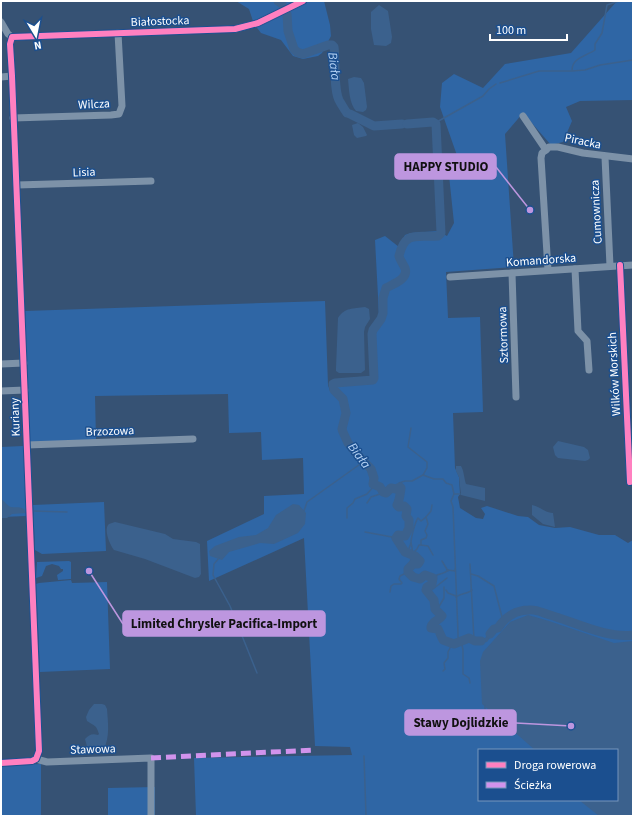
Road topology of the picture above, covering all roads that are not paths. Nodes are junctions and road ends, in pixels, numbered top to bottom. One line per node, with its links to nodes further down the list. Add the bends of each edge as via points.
1 (303, 1): 3 (street, Białostocka, via 242,28)
2 (1, 22): 4 (street)
3 (118, 33): 4 (street, Białostocka); 8 (street, Wilcza, via 122,106 119,114)
4 (12, 37): 5 (street, Kuriany)
5 (12, 76): 6 (street); 8 (street, Kuriany)
6 (1, 77)
7 (523, 116): 9 (street)
8 (13, 118): 13 (street, Kuriany)
9 (546, 150): 10 (street, Piracka, via 558,147); 18 (street, via 541,158)
10 (604, 157): 11 (street, Piracka); 15 (street, Cumownicza)
11 (633, 159)
12 (151, 181): 13 (street, Lisia)
13 (17, 185): 21 (street, Kuriany)
14 (633, 265): 16 (street, Komandorska)
15 (610, 266): 16 (street, Komandorska); 17 (street, Komandorska)
16 (620, 266): 29 (street, Wilków Morskich)
17 (575, 269): 18 (street, Komandorska); 23 (street, via 578,331 587,341)
18 (548, 270): 19 (street, Komandorska)
19 (512, 273): 20 (street, Komandorska); 26 (street, Sztormowa)
20 (450, 277)
21 (24, 363): 22 (street); 24 (street, Kuriany)
22 (1, 364)
23 (589, 370)
24 (25, 390): 25 (street); 28 (street, Kuriany)
25 (1, 391)
26 (516, 397)
27 (193, 439): 28 (street, Brzozowa)
28 (27, 445): 30 (street, Kuriany, via 39,751)
29 (630, 482)
30 (36, 759): 31 (street); 32 (street, Stawowa, via 47,762 151,758)
31 (1, 763)
32 (151, 816)

